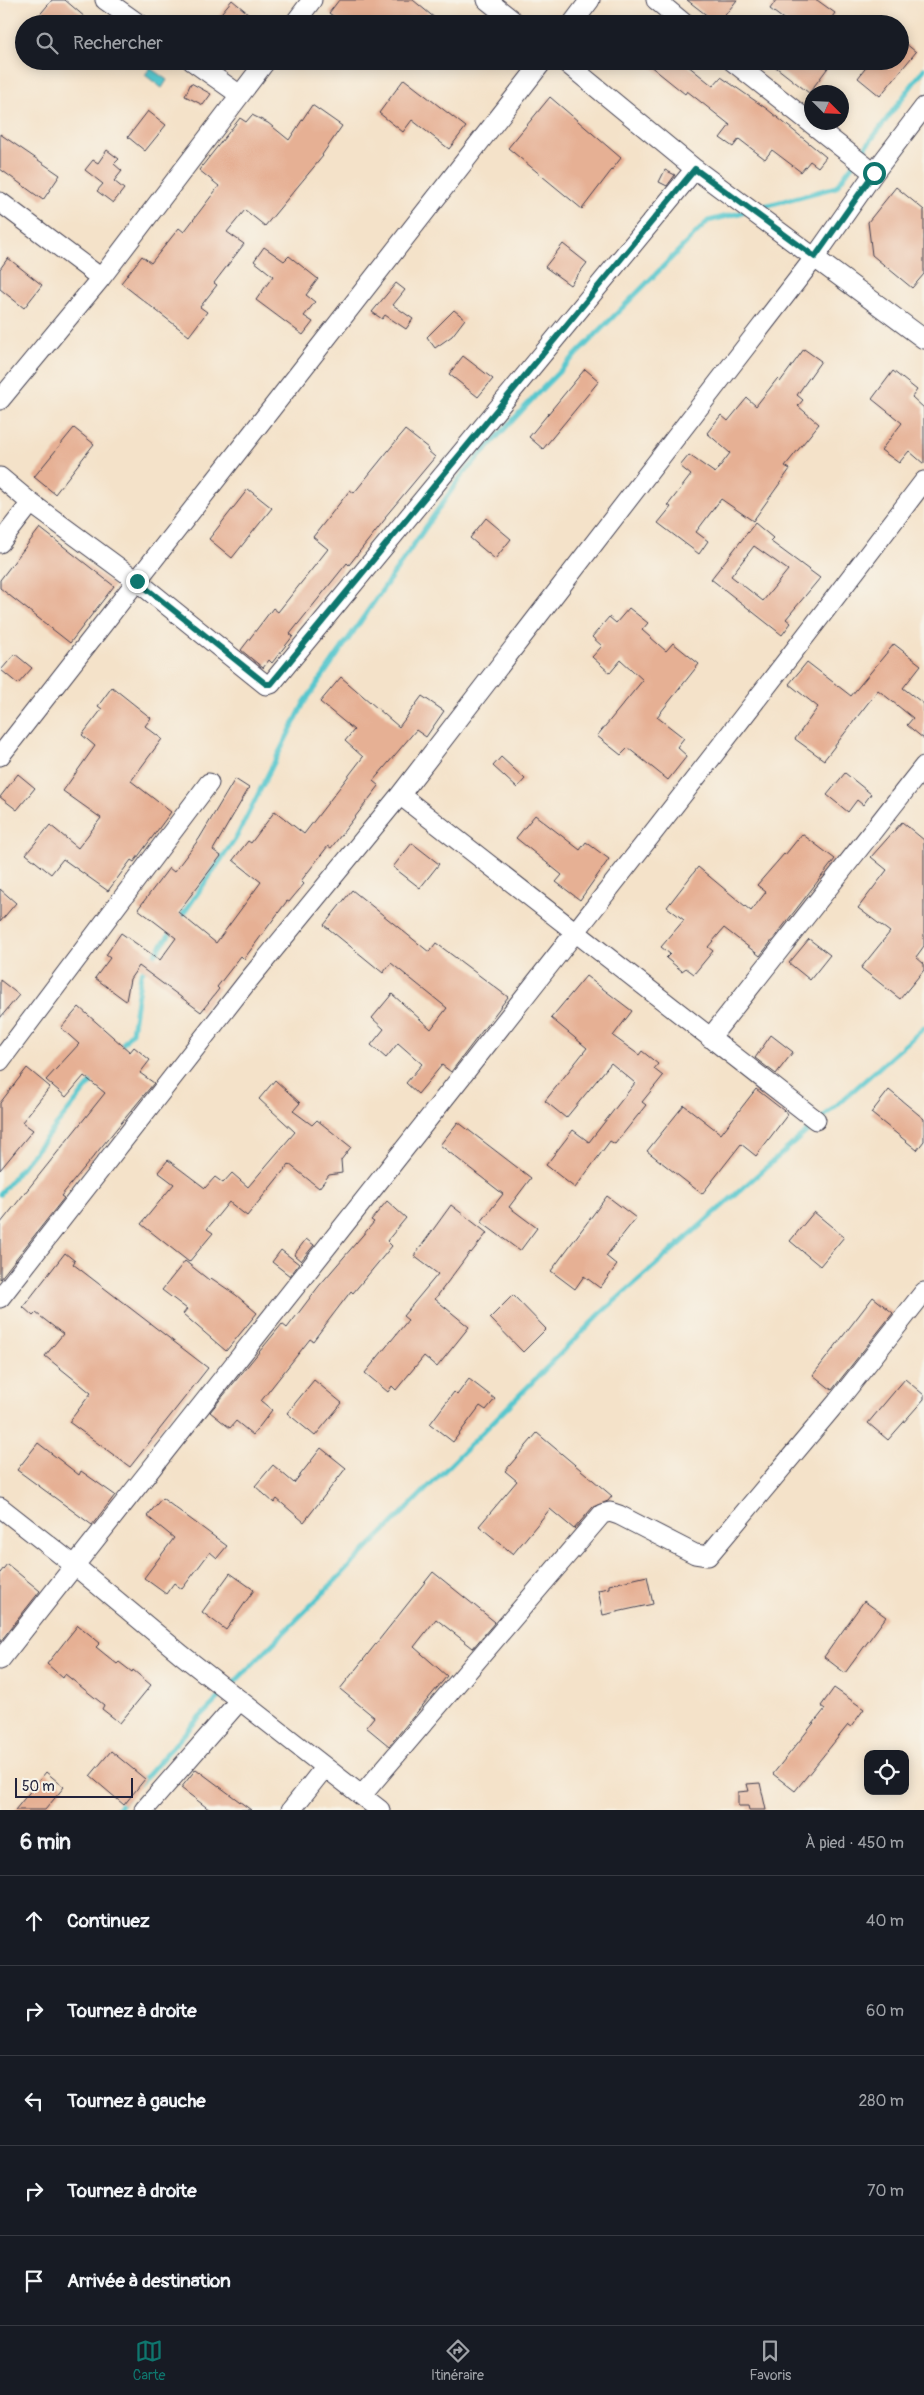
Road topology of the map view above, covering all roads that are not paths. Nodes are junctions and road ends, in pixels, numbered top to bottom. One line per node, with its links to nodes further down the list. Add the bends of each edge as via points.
1 (106, 0): 6 (street)
2 (312, 0): 7 (street)
3 (487, 0): 8 (street)
4 (590, 0): 9 (street)
5 (656, 0): 10 (street)
6 (127, 15)
7 (301, 15)
8 (506, 15)
9 (579, 15)
10 (674, 15)
11 (205, 70): 16 (street)
12 (259, 70): 16 (street)
13 (536, 70): 29 (street)
14 (575, 70): 18 (street)
15 (743, 70): 19 (street)
16 (240, 95): 22 (street)
17 (924, 107): 19 (street)
18 (695, 169): 21 (street); 29 (street, via 271,684 266,684)
19 (874, 173): 21 (street)
20 (0, 202): 22 (street)
21 (815, 257): 23 (street); 33 (street)
22 (101, 278): 24 (street)
23 (924, 338)
24 (0, 400)
25 (0, 477): 27 (street)
26 (924, 481): 34 (street)
27 (31, 503): 28 (street); 29 (street)
28 (0, 543)
29 (137, 581): 30 (street)
30 (0, 756)
31 (924, 766): 35 (street)
32 (210, 783): 36 (street)
33 (400, 796): 34 (street); 39 (street, via 247,982)
34 (576, 933): 35 (street); 41 (street)
35 (710, 1038): 37 (street)
36 (0, 1061)
37 (816, 1120)
38 (924, 1292): 45 (street, via 708,1556 695,1554 618,1515 602,1514)
39 (0, 1298)
40 (0, 1507): 41 (street)
41 (74, 1565): 42 (street); 43 (street)
42 (0, 1660)
43 (240, 1700): 44 (street); 46 (street)
44 (325, 1766): 45 (street); 47 (street)
45 (362, 1795): 48 (street)
46 (144, 1810)
47 (291, 1810)
48 (380, 1810)

